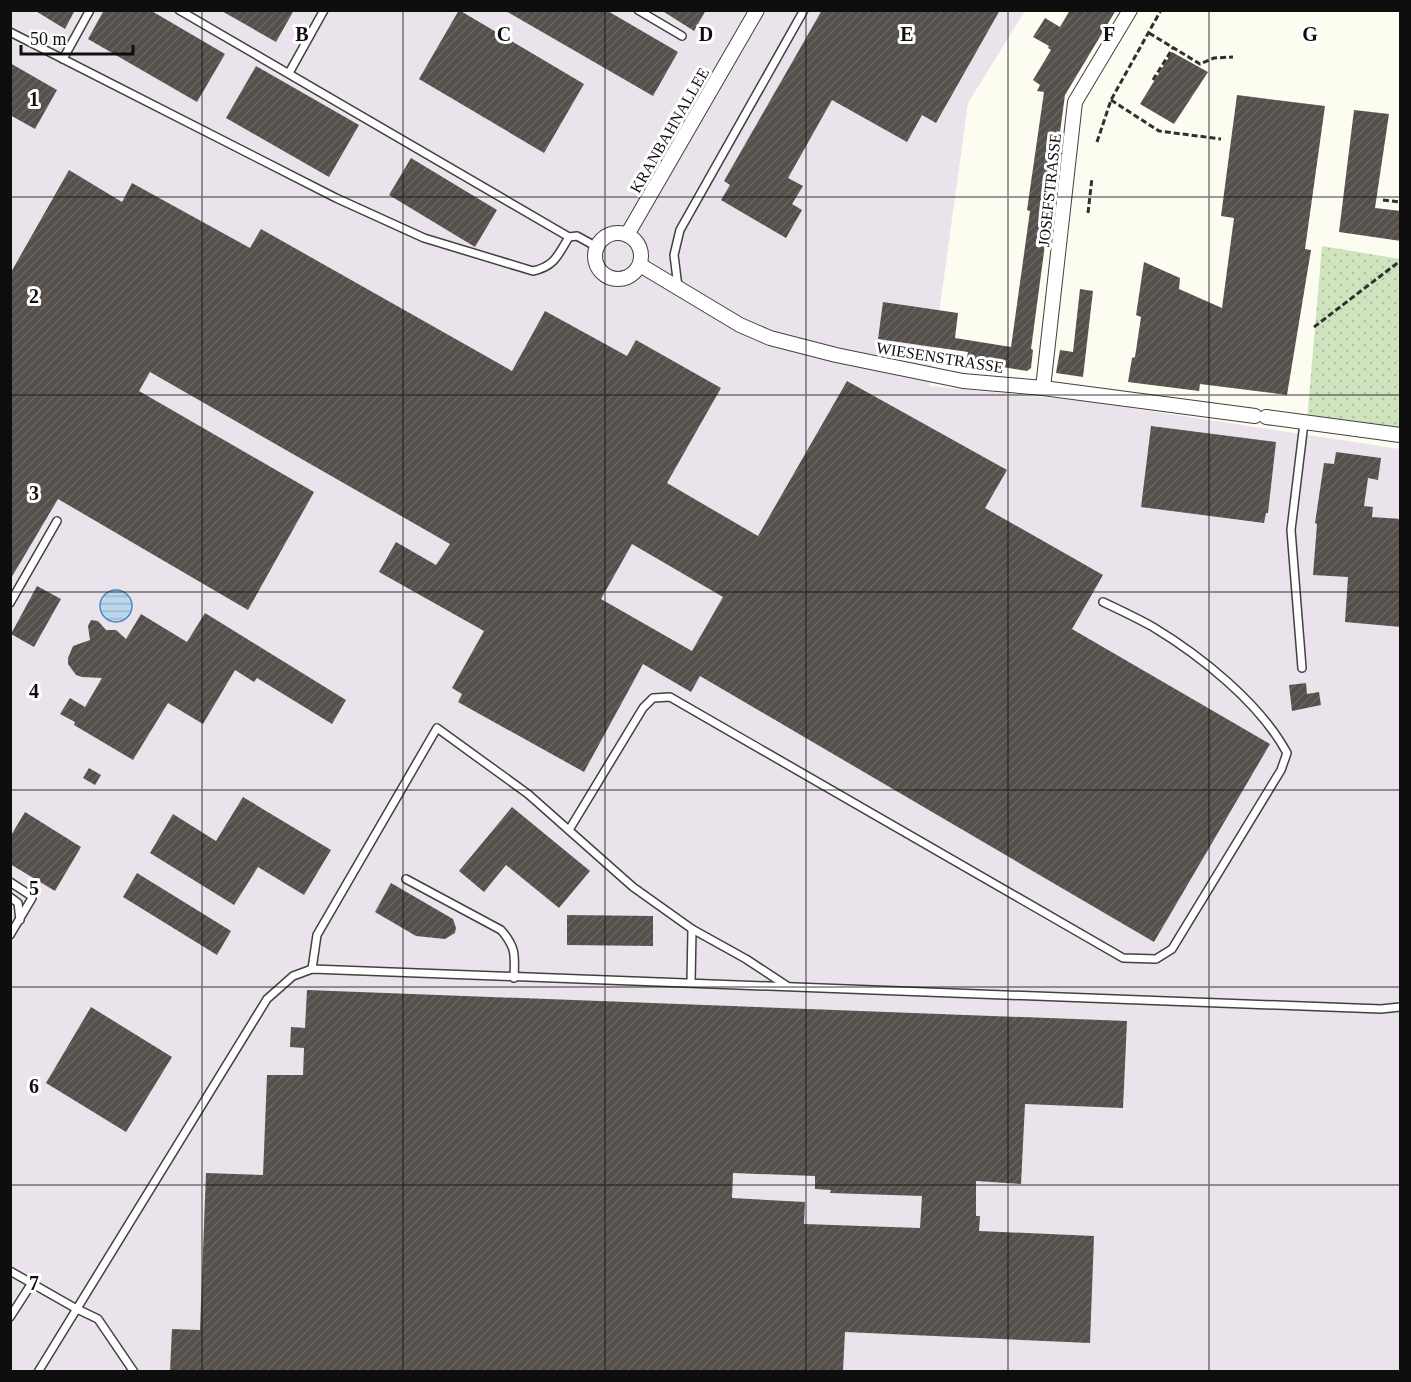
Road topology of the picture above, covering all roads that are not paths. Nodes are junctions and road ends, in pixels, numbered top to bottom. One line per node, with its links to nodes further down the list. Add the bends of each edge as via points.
1 (90, 10): 10 (lane)
2 (179, 10): 11 (lane)
3 (324, 10): 11 (lane)
4 (638, 10): 9 (lane)
5 (757, 10): 12 (street, KRANBAHNALLEE)
6 (804, 10): 16 (lane, via 680,230 674,255)
7 (1130, 10): 17 (street, JOSEFSTRASSE, via 1075,102)
8 (10, 32): 10 (lane)
9 (682, 36)
10 (63, 59): 13 (lane, via 336,198 424,238 532,270 555,262)
11 (289, 73): 13 (lane)
12 (627, 235): 14 (street, via 609,235); 15 (street, via 641,250)
13 (569, 237): 14 (lane, via 577,236)
14 (597, 247): 15 (street, via 595,260 610,278 625,279)
15 (640, 265): 16 (street, WIESENSTRASSE)
16 (678, 287): 17 (street, WIESENSTRASSE, via 740,325 770,338 963,381)
17 (1043, 388): 18 (street, WIESENSTRASSE)
18 (1304, 423): 19 (street, WIESENSTRASSE); 23 (lane, via 1291,530)
19 (1401, 435)
20 (57, 521): 22 (lane)
21 (1103, 602): 24 (lane, via 1152,626 1218,675 1250,704 1287,753 1281,770 1173,949 1156,959 1123,958 670,697 653,698 643,708)
22 (10, 603)
23 (1302, 668)
24 (569, 830): 29 (lane, via 633,887); 31 (lane, via 528,794 437,728 317,935)
25 (406, 879): 32 (lane, via 501,930 511,941 515,954)
26 (10, 882): 28 (lane, via 32,898)
27 (10, 897): 28 (lane, via 18,903)
28 (20, 920): 30 (lane)
29 (692, 929): 33 (lane); 34 (lane)
30 (10, 935)
31 (312, 969): 32 (lane); 38 (lane, via 293,976 267,999)
32 (514, 978): 33 (lane)
33 (691, 983): 34 (lane)
34 (787, 986): 35 (lane)
35 (1401, 1007)
36 (10, 1270): 37 (lane)
37 (32, 1283): 38 (lane); 39 (lane)
38 (75, 1308): 40 (lane); 41 (lane, via 98,1319)
39 (10, 1317)
40 (38, 1371)
41 (134, 1371)

